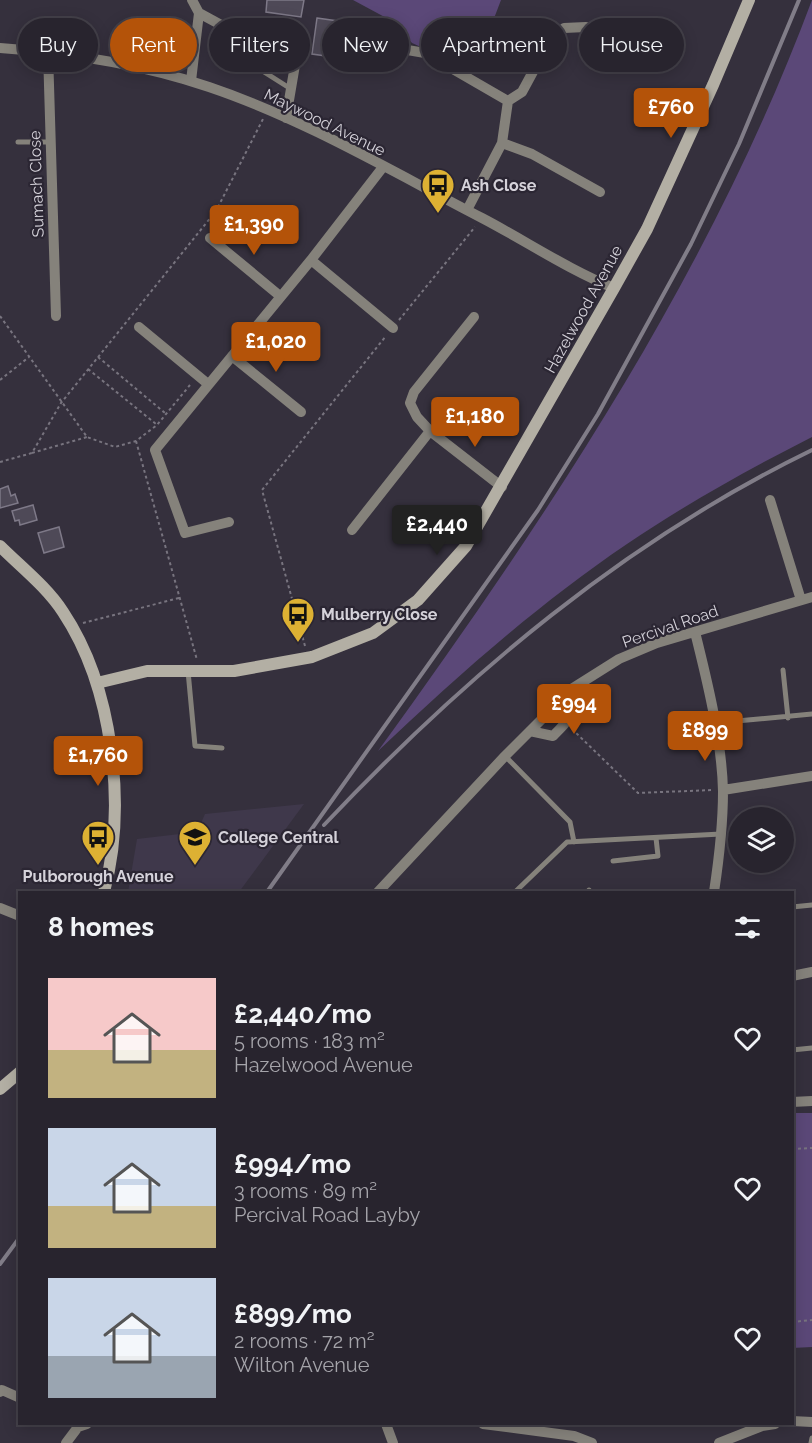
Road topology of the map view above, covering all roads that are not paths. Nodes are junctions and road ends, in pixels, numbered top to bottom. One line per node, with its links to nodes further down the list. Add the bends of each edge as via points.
1 (192, 0): 3 (street)
2 (749, 0): 25 (street, Hazelwood Avenue, via 651,218)
3 (199, 13): 4 (street); 13 (street)
4 (209, 18)
5 (579, 27): 15 (street, via 564,28 548,44 522,92)
6 (0, 48): 7 (street, Maywood Avenue)
7 (18, 50)
8 (409, 50): 15 (street, via 425,53)
9 (98, 60): 13 (street, Maywood Avenue)
10 (48, 72): 18 (street, Sumach Close)
11 (264, 72): 14 (lane)
12 (294, 72): 14 (street)
13 (191, 81): 16 (street, Maywood Avenue)
14 (291, 89): 16 (street)
15 (508, 101): 19 (street)
16 (286, 118): 20 (street, Maywood Avenue)
17 (18, 142): 18 (lane)
18 (50, 142): 27 (street, Sumach Close)
19 (501, 143): 21 (street, via 532,154); 22 (street)
20 (383, 167): 22 (street, Maywood Avenue); 24 (street)
21 (600, 192)
22 (467, 210): 25 (street, Maywood Avenue)
23 (210, 238): 26 (street)
24 (311, 260): 26 (street); 30 (street)
25 (614, 288): 35 (street, Hazelwood Avenue)
26 (280, 296): 31 (street)
27 (56, 316)
28 (474, 317): 34 (street, via 414,392 410,403)
29 (139, 327): 32 (street)
30 (393, 328)
31 (232, 356): 32 (street); 33 (street)
32 (208, 384): 37 (street, via 155,450 185,533)
33 (302, 412)
34 (430, 431): 35 (street); 38 (street)
35 (502, 487): 43 (street, Hazelwood Avenue, via 466,546 418,600 373,633 308,658 234,671)
36 (770, 500): 40 (street)
37 (229, 522)
38 (352, 530)
39 (0, 546): 44 (street, via 44,588 72,626)
40 (807, 599): 41 (street, Percival Road)
41 (695, 632): 45 (street, Percival Road, via 619,659); 48 (street)
42 (783, 670): 47 (lane)
43 (188, 671): 44 (street, Hazelwood Avenue, via 147,671); 50 (lane, via 195,746)
44 (97, 683): 58 (street, via 111,748 116,832)
45 (573, 688): 49 (street, Percival Road); 49 (street, via 575,709 566,723 553,736)
46 (812, 714): 47 (lane)
47 (788, 717): 48 (lane)
48 (714, 723): 53 (street)
49 (530, 731): 51 (street, Percival Road)
50 (222, 748)
51 (505, 756): 56 (lane, via 570,822); 59 (street, Percival Road)
52 (812, 776): 53 (street)
53 (723, 790): 54 (street)
54 (721, 834): 55 (lane); 61 (street)
55 (656, 838): 56 (lane); 57 (lane, via 658,856)
56 (574, 842): 60 (lane, via 567,842)
57 (613, 861)
58 (104, 891)
59 (379, 891)
60 (516, 891)
61 (714, 891)
62 (812, 904): 63 (lane)
63 (794, 907)
64 (0, 908): 65 (street)
65 (18, 915)
66 (812, 972): 67 (street)
67 (794, 976)
68 (812, 1048): 69 (lane)
69 (794, 1050)
70 (18, 1074): 71 (street)
71 (0, 1089)
72 (812, 1101): 73 (street)
73 (794, 1102)
74 (0, 1392): 75 (street)
75 (18, 1397)
76 (794, 1421): 77 (street)
77 (812, 1422)
78 (78, 1425): 85 (street)
79 (386, 1425): 86 (street)
80 (491, 1425): 83 (street)
81 (577, 1425): 83 (street)
82 (768, 1425): 88 (street)
83 (574, 1436): 87 (street)
84 (812, 1438): 89 (lane)
85 (66, 1443)
86 (393, 1443)
87 (592, 1443)
88 (719, 1443)
89 (811, 1443)

